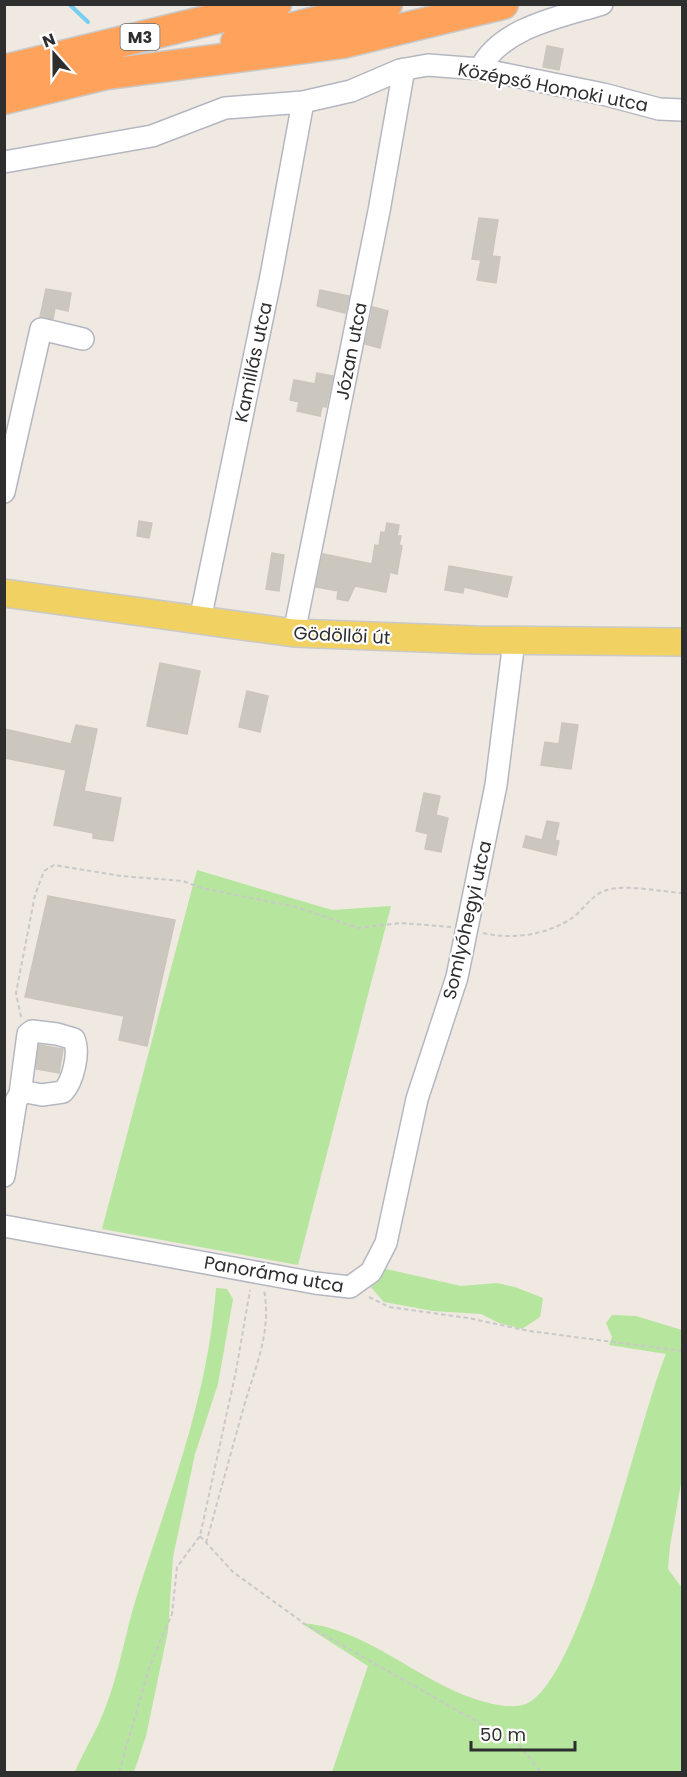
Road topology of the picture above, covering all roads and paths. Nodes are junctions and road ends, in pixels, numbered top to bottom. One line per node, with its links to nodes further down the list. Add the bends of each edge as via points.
1 (276, 4): 7 (highway, M3)
2 (387, 4): 8 (highway, M3)
3 (503, 4): 8 (highway, via 334,45)
4 (602, 4): 6 (street, via 507,39 488,54)
5 (405, 69): 6 (street, Középső Homoki utca, via 428,65); 10 (street, Középső Homoki utca, via 351,91); 17 (street, Józan utca)
6 (480, 69): 11 (street, Középső Homoki utca, via 659,109)
7 (4, 70)
8 (101, 75): 9 (highway, M3)
9 (4, 99)
10 (303, 102): 12 (street, Középső Homoki utca, via 225,108 152,136); 16 (street, Kamillás utca, via 272,276)
11 (682, 110)
12 (4, 162)
13 (83, 339): 14 (street, via 41,329)
14 (4, 492)
15 (4, 593): 16 (main road, Gödöllői út)
16 (200, 620): 17 (main road, Gödöllői út)
17 (294, 633): 18 (main road, Gödöllői út)
18 (514, 641): 19 (main road, Gödöllői út); 21 (street, Somlyóhegyi utca, via 495,785)
19 (682, 642)
20 (682, 893): 21 (path, via 604,891 572,918 533,934 494,936)
21 (466, 928): 22 (path, via 411,923 358,928 296,907 183,881 54,865 40,879 16,993 18,1010); 27 (street, Somlyóhegyi utca, via 457,977 417,1099 386,1243 370,1272)
22 (30, 1033): 23 (street); 23 (street, via 74,1039 77,1047 63,1092 42,1095)
23 (21, 1090): 24 (street)
24 (4, 1176)
25 (4, 1226): 26 (street, Panoráma utca)
26 (258, 1271): 27 (street, Panoráma utca); 29 (path); 30 (path, via 267,1303 263,1350)
27 (350, 1287): 28 (path, Panoráma utca, via 389,1307)
28 (682, 1351)
29 (200, 1536): 30 (path); 31 (path, via 177,1567 172,1614 149,1668)
30 (206, 1543): 32 (path, via 232,1572 305,1624 520,1746)
31 (119, 1773)
32 (541, 1773)

